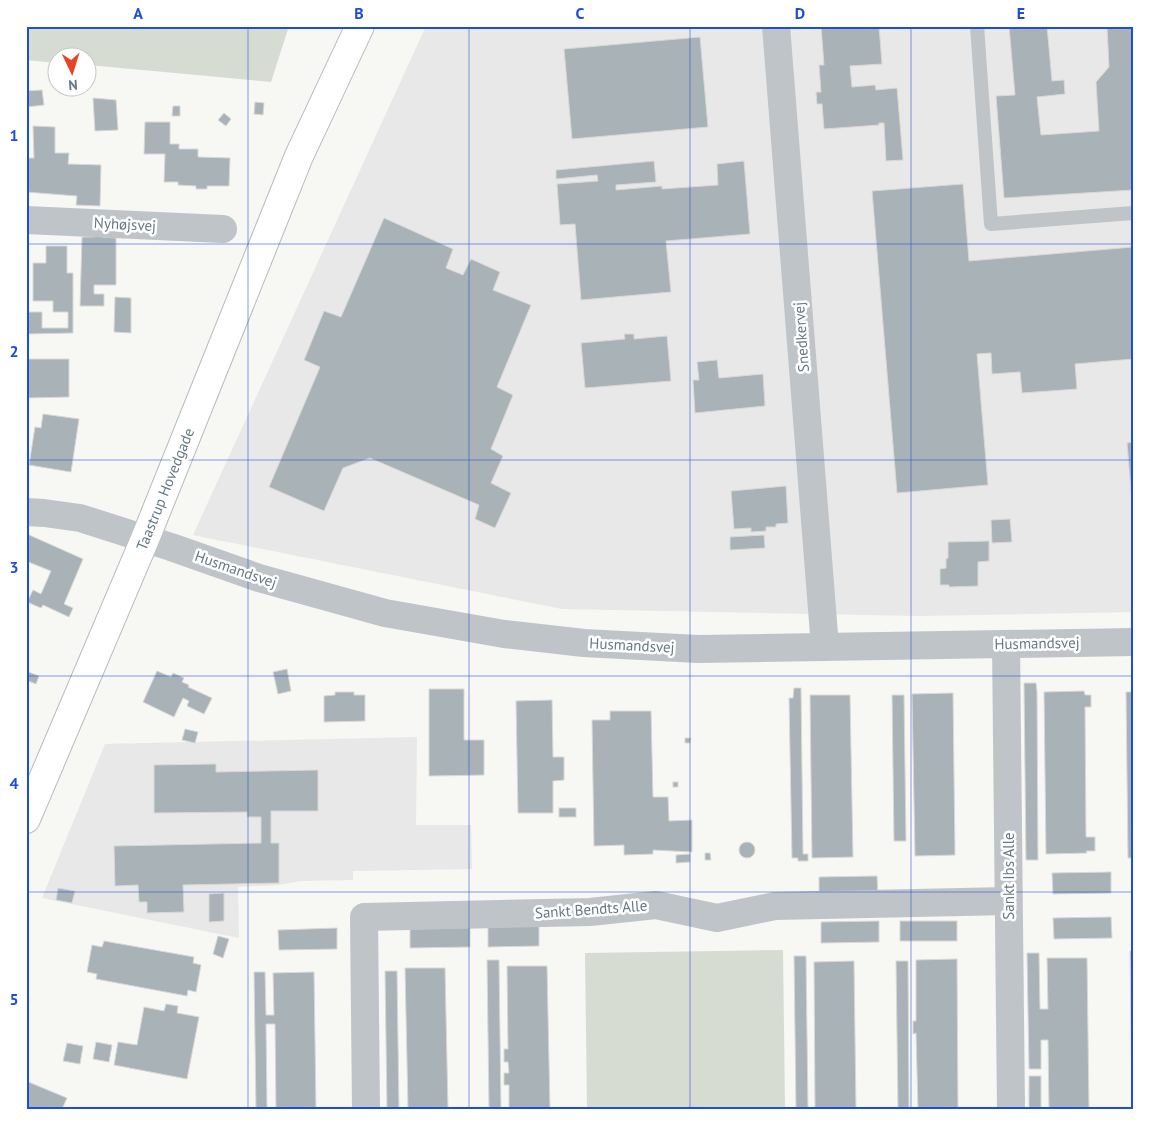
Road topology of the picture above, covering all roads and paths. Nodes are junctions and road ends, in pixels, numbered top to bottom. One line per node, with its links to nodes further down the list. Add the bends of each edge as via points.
1 (342, 26): 5 (street, Taastrup Hovedgade)
2 (360, 26): 5 (street, Taastrup Hovedgade)
3 (776, 26): 13 (street, Snedkervej)
4 (977, 26): 6 (lane, via 991,224)
5 (299, 156): 10 (street, Taastrup Hovedgade)
6 (1133, 213)
7 (26, 220): 8 (street, Nyhøjsvej)
8 (223, 229)
9 (26, 512): 10 (street, via 80,518)
10 (145, 539): 13 (street, Husmandsvej, via 259,578 385,613 504,634 584,643 698,649); 14 (street, Taastrup Hovedgade)
11 (1133, 642): 12 (street, Husmandsvej)
12 (1006, 644): 13 (street, Husmandsvej); 15 (street, Sankt Ibs Alle)
13 (825, 647)
14 (26, 820)
15 (1008, 901): 16 (street, Sankt Bendts Alle, via 775,906 717,918 656,905 590,912 364,917); 17 (street, Sankt Ibs Alle)
16 (366, 1109)
17 (1011, 1109)

